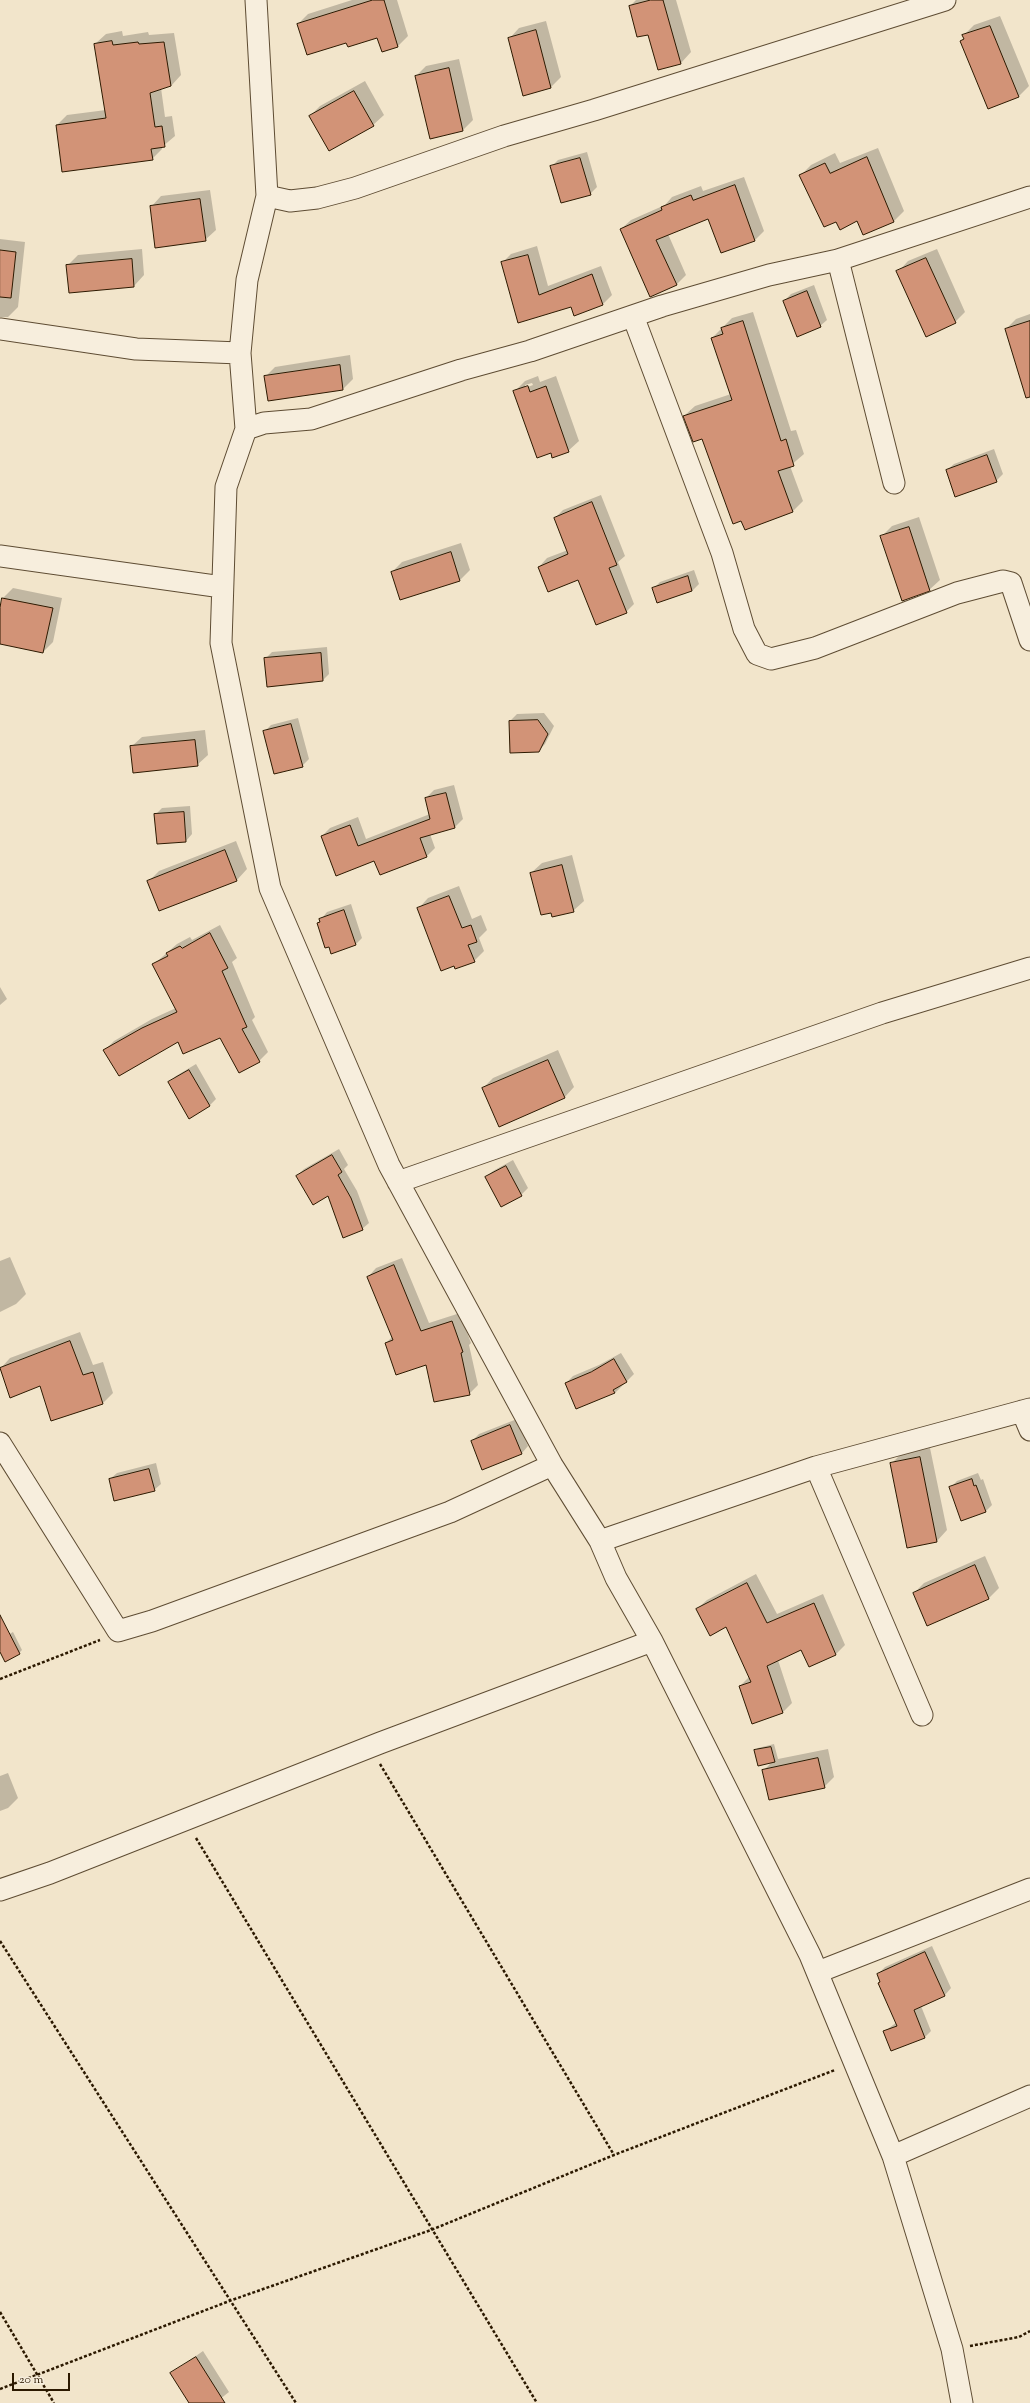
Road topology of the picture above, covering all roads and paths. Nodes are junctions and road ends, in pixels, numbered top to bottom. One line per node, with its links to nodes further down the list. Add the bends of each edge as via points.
1 (256, 0): 3 (street)
2 (945, 0): 3 (street, via 504,136 355,188 317,198 290,201)
3 (267, 196): 8 (street, via 247,280)
4 (1030, 197): 5 (street)
5 (838, 260): 6 (street, via 769,275); 10 (street)
6 (633, 316): 9 (street, via 311,419 264,423); 13 (street, via 722,553 744,629 757,654 771,659 815,648 957,593 1003,581 1011,583)
7 (0, 329): 8 (street, via 136,349)
8 (240, 353): 9 (street)
9 (246, 429): 12 (street, via 226,487)
10 (894, 483)
11 (0, 556): 12 (street)
12 (222, 587): 15 (street, via 221,643 270,888)
13 (1030, 640)
14 (1030, 968): 15 (street, via 882,1013)
15 (398, 1182): 19 (street)
16 (1026, 1410): 17 (street); 20 (street)
17 (1030, 1430)
18 (0, 1443): 19 (street, via 118,1631 152,1622 450,1512)
19 (552, 1465): 21 (street)
20 (816, 1467): 21 (street); 25 (street)
21 (600, 1541): 23 (street, via 616,1578)
22 (106, 1638): 24 (path)
23 (652, 1641): 27 (street); 31 (street)
24 (0, 1679)
25 (922, 1716)
26 (380, 1764): 34 (path)
27 (185, 1820): 29 (street); 36 (path)
28 (1030, 1889): 31 (street)
29 (0, 1890)
30 (0, 1941): 37 (path)
31 (818, 1972): 32 (street)
32 (855, 2063): 34 (path); 35 (street)
33 (1030, 2096): 35 (street)
34 (614, 2155): 36 (path)
35 (893, 2156): 40 (street)
36 (431, 2230): 37 (path); 45 (path)
37 (232, 2300): 41 (path); 44 (path)
38 (0, 2312): 41 (path)
39 (1030, 2331): 40 (path, via 1019,2337)
40 (952, 2349): 46 (street)
41 (36, 2375): 42 (path); 43 (path)
42 (0, 2389)
43 (54, 2403)
44 (296, 2403)
45 (537, 2403)
46 (962, 2403)

